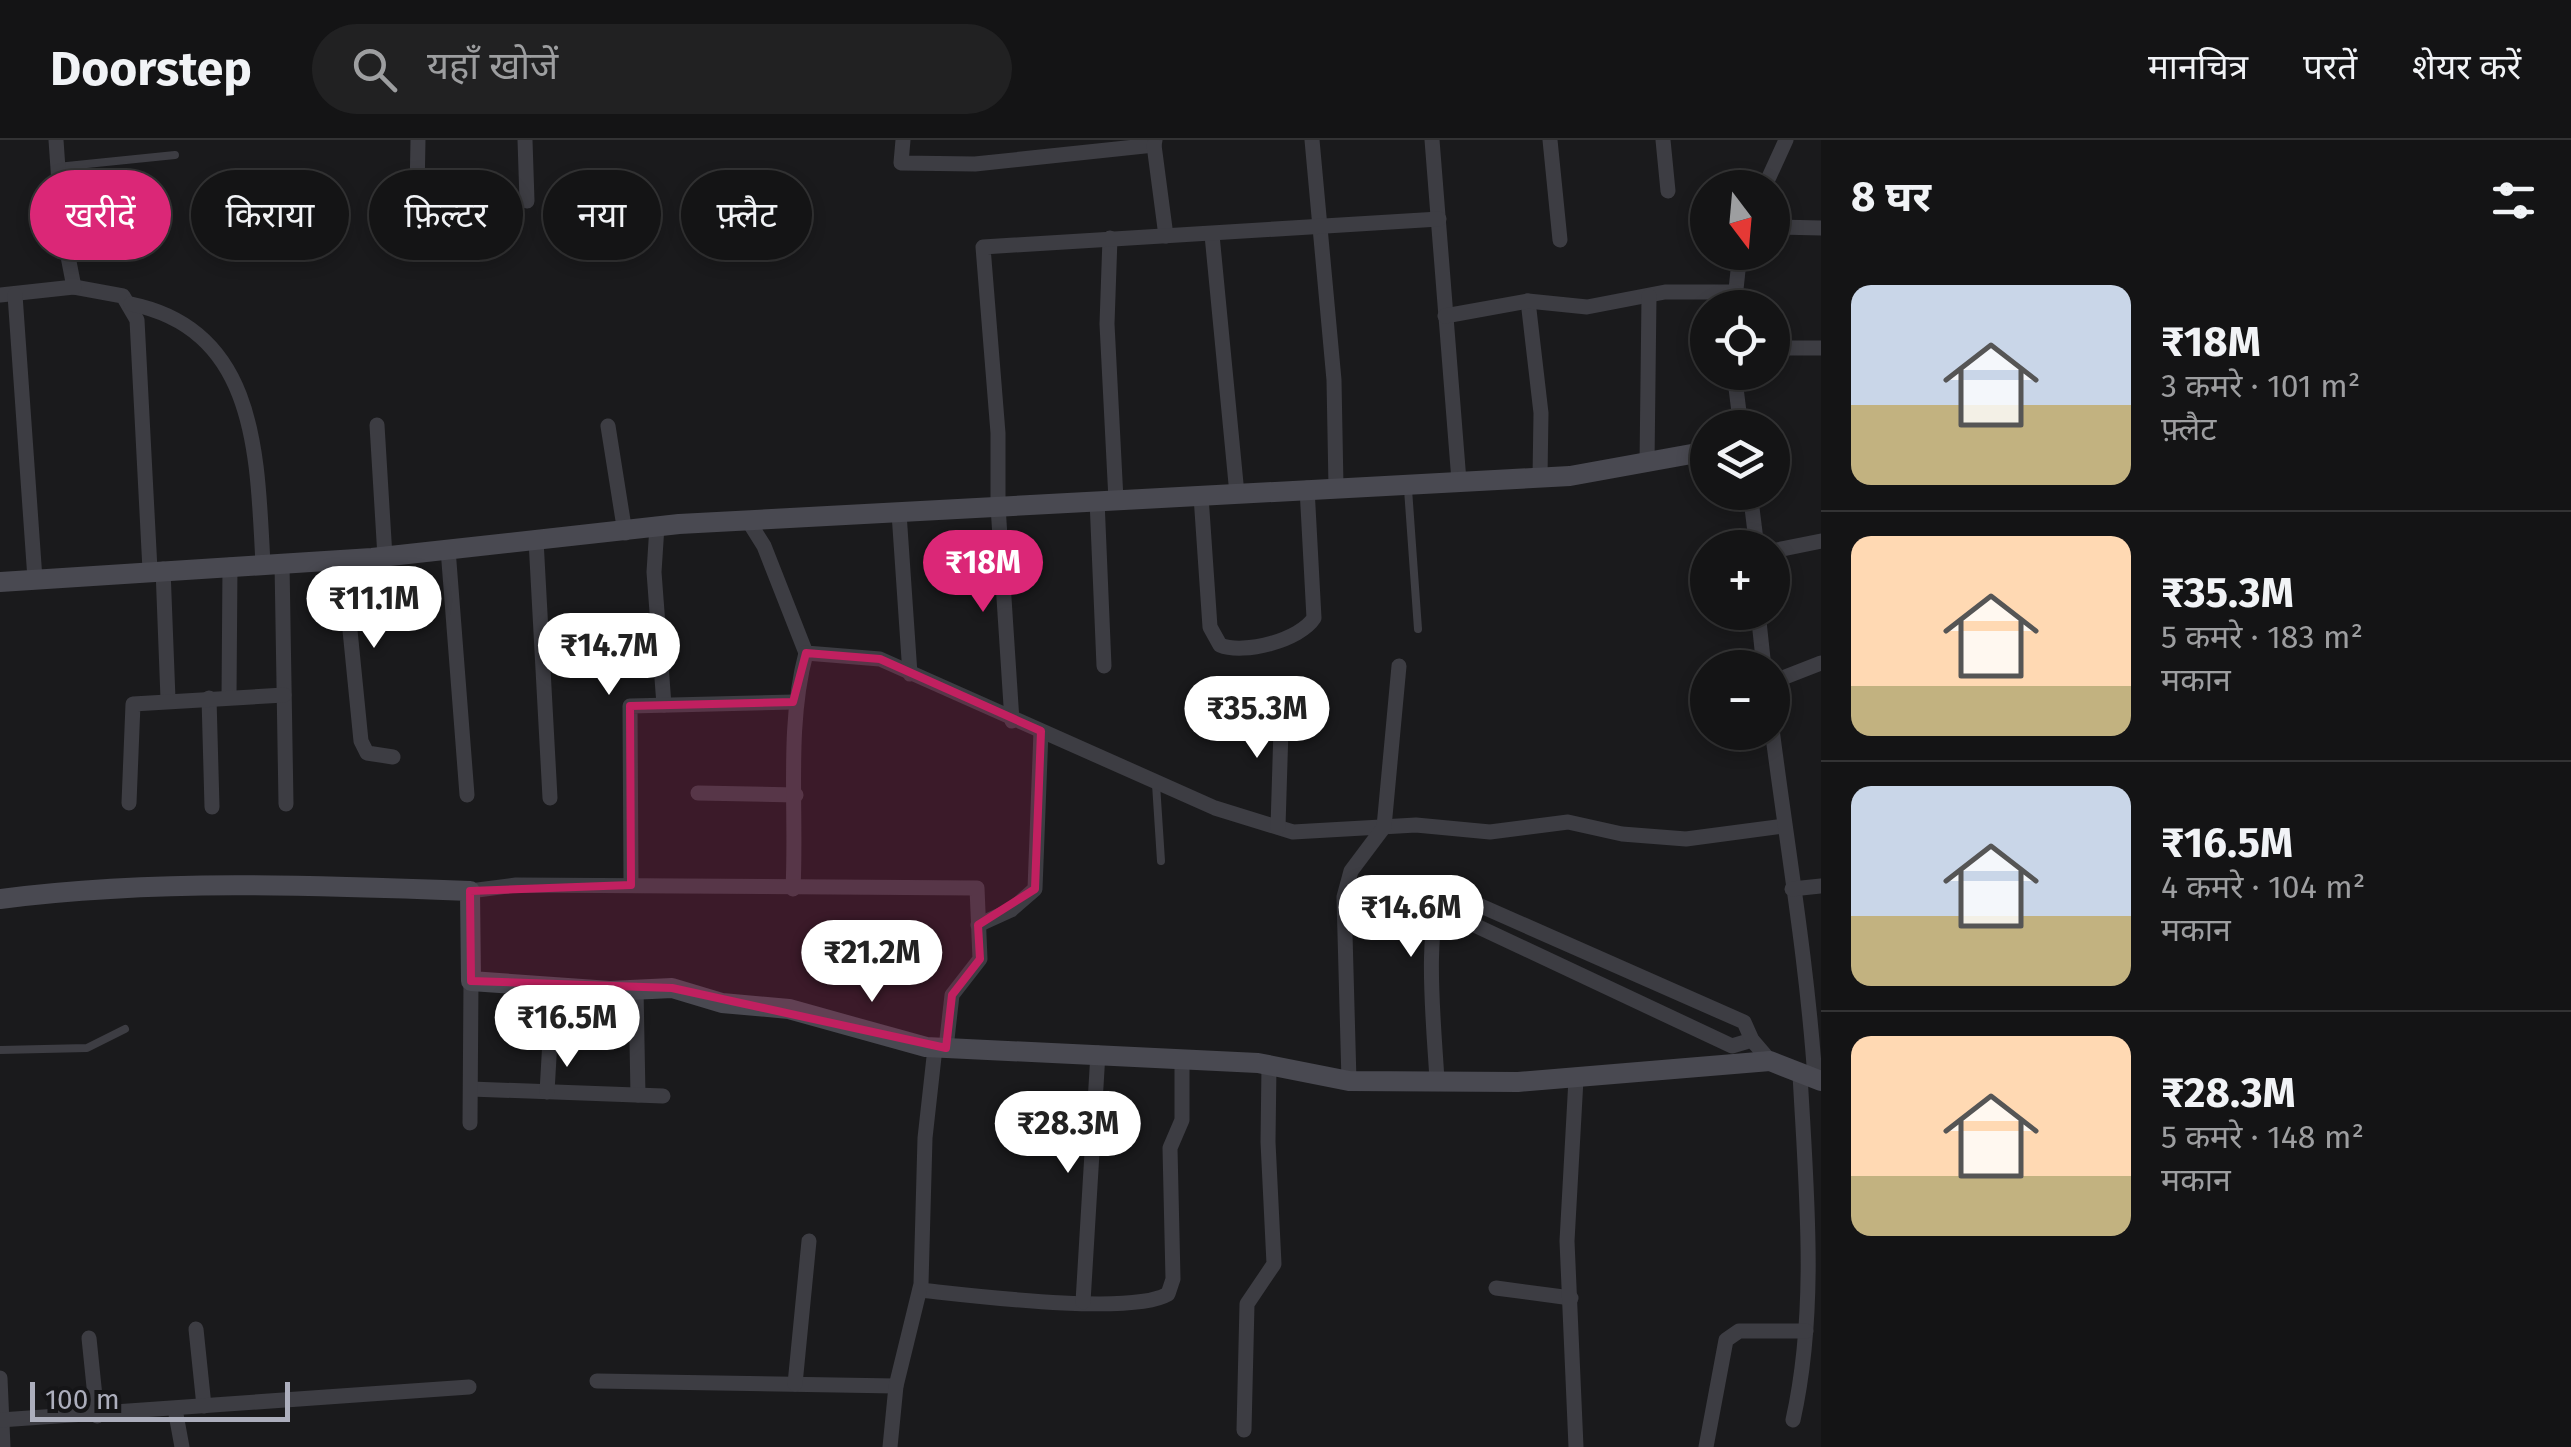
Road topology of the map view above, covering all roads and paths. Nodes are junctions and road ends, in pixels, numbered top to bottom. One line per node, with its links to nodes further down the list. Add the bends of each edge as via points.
1 (56, 140): 13 (street)
2 (418, 140): 14 (street)
3 (525, 140): 17 (street)
4 (903, 140): 11 (street, via 901,163 975,164)
5 (1312, 140): 19 (street)
6 (1432, 140): 18 (street)
7 (1550, 140): 25 (street)
8 (1664, 140): 16 (street)
9 (1786, 140): 15 (street)
10 (1154, 143): 11 (street); 23 (street)
11 (1088, 146)
12 (176, 155): 13 (lane)
13 (57, 167): 26 (street)
14 (417, 170)
15 (1774, 170)
16 (1668, 191)
17 (527, 201)
18 (1439, 219): 19 (street); 32 (street)
19 (1317, 226): 22 (street); 42 (street, via 1334,380)
20 (1790, 227): 21 (street)
21 (1821, 228)
22 (1212, 234): 23 (street); 44 (street)
23 (1166, 236): 24 (street)
24 (1110, 238): 46 (street); 47 (street, via 983,247)
25 (1560, 240)
26 (74, 287): 27 (street); 31 (street, via 110,290)
27 (8, 295): 61 (street)
28 (1649, 296): 29 (street); 30 (street, via 1587,308); 38 (street)
29 (1690, 298)
30 (1528, 301): 32 (street); 39 (street, via 1541,414)
31 (131, 304): 58 (street, via 188,322 228,372 257,456); 60 (street)
32 (1445, 316): 40 (street)
33 (1790, 348): 34 (street)
34 (1821, 348)
35 (377, 425): 56 (street)
36 (608, 426): 51 (street)
37 (1690, 455): 38 (street)
38 (1646, 464): 39 (street)
39 (1540, 477): 40 (street)
40 (1459, 481): 41 (street)
41 (1408, 485): 42 (street); 63 (lane)
42 (1336, 487): 43 (street)
43 (1307, 488): 44 (street); 45 (street, via 1314,618 1294,635 1243,648 1220,645 1210,627)
44 (1237, 494): 45 (street)
45 (1201, 496): 46 (street)
46 (1107, 500): 47 (street); 66 (street)
47 (998, 506): 48 (street); 77 (street)
48 (899, 513): 49 (street); 68 (street)
49 (749, 522): 50 (street); 64 (street)
50 (657, 526): 51 (street); 76 (street)
51 (625, 533): 52 (street)
52 (536, 540): 55 (street); 85 (street)
53 (1821, 541): 54 (street)
54 (1790, 547)
55 (448, 549): 56 (street); 83 (street)
56 (385, 556): 57 (street)
57 (342, 560): 58 (street); 80 (street, via 361,741 368,753)
58 (273, 563): 59 (street); 70 (street)
59 (230, 565): 60 (street); 72 (street)
60 (156, 570): 61 (street); 74 (street)
61 (36, 579): 62 (street)
62 (0, 582)
63 (1418, 629)
64 (806, 652): 68 (street, via 880,659); 75 (street)
65 (1821, 663): 69 (street)
66 (1104, 666)
67 (1400, 666): 91 (street)
68 (910, 674): 77 (street)
69 (1790, 675)
70 (284, 695): 72 (street); 87 (street)
71 (1282, 696): 90 (street)
72 (228, 697): 73 (street)
73 (209, 698): 74 (street); 88 (street)
74 (168, 699): 86 (street, via 133,704)
75 (793, 702): 76 (street); 84 (street)
76 (664, 705): 93 (street, via 630,706)
77 (1012, 721): 78 (street)
78 (1041, 731): 81 (street); 100 (street, via 1034,889)
79 (1775, 750): 89 (street)
80 (393, 757)
81 (1156, 780): 90 (street); 92 (lane)
82 (698, 792): 84 (street)
83 (467, 796)
84 (796, 796): 95 (street)
85 (550, 798)
86 (130, 803)
87 (286, 804)
88 (212, 807)
89 (1784, 826): 91 (street, via 1686,839 1568,822 1490,832); 96 (street)
90 (1278, 827): 91 (street)
91 (1384, 827): 117 (street, via 1351,870 1344,897)
92 (1162, 861)
93 (631, 886): 95 (street); 97 (street, via 516,885)
94 (1821, 886): 96 (street)
95 (793, 888): 100 (street, via 977,888)
96 (1792, 888): 102 (street)
97 (470, 892): 98 (street, via 320,884); 104 (street)
98 (0, 899)
99 (1436, 907): 101 (street, via 1442,894 1453,892); 103 (street); 118 (street)
100 (978, 925): 109 (street, via 980,959 952,995)
101 (1598, 956): 103 (street); 108 (street, via 1744,1022)
102 (1815, 977): 115 (street)
103 (1588, 980): 108 (street, via 1732,1046)
104 (471, 981): 105 (street); 119 (street)
105 (553, 988): 106 (street); 120 (street)
106 (636, 989): 109 (street, via 672,988 722,1003 789,1009); 121 (street)
107 (125, 1029): 110 (lane, via 87,1048)
108 (1752, 1040): 112 (street)
109 (940, 1048): 111 (street); 126 (street, via 925,1138)
110 (0, 1050)
111 (1098, 1052): 113 (street); 128 (street)
112 (1770, 1061): 115 (street); 116 (street)
113 (1182, 1062): 114 (street); 128 (street, via 1182,1120 1170,1148 1172,1288 1154,1300)
114 (1269, 1066): 117 (street); 144 (street, via 1274,1264 1246,1304)
115 (1812, 1078): 130 (street)
116 (1576, 1079): 118 (street); 127 (street, via 1566,1241)
117 (1350, 1081): 118 (street)
118 (1437, 1082)
119 (470, 1089): 120 (street); 123 (street)
120 (547, 1092): 121 (street)
121 (638, 1095): 122 (street)
122 (663, 1096)
123 (470, 1123)
124 (808, 1240): 136 (street)
125 (1496, 1288): 127 (street)
126 (920, 1290): 128 (street); 137 (street)
127 (1571, 1298): 148 (street)
128 (1083, 1302)
129 (196, 1330): 139 (street)
130 (1806, 1330): 133 (street); 149 (street, via 1739,1331 1726,1340)
131 (89, 1338): 141 (street)
132 (0, 1378): 142 (street)
133 (1802, 1380): 135 (street); 143 (street)
134 (598, 1381): 136 (street)
135 (1821, 1382)
136 (795, 1384): 137 (street)
137 (896, 1386): 147 (street)
138 (469, 1388): 139 (street)
139 (204, 1406): 140 (street)
140 (175, 1409): 141 (street); 146 (street)
141 (97, 1416): 142 (street)
142 (2, 1420): 145 (street)
143 (1793, 1420)
144 (1244, 1430)
145 (3, 1447)
146 (182, 1447)
147 (890, 1447)
148 (1576, 1447)
149 (1706, 1447)

